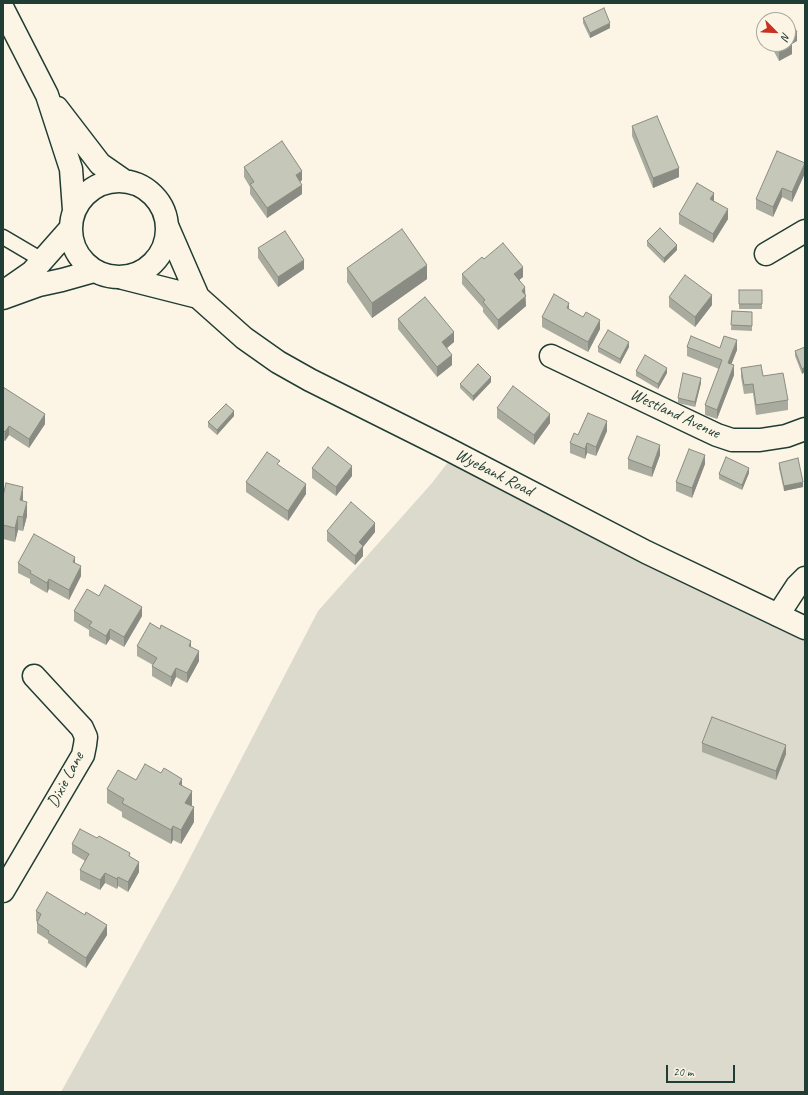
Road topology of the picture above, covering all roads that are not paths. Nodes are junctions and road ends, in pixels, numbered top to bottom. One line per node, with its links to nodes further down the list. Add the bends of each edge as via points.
1 (3, 10): 2 (street)
2 (47, 96): 3 (street, via 100,164); 4 (street, via 71,170)
3 (123, 180): 4 (street, via 108,181 93,187 82,196); 5 (street, via 140,184 155,195 164,210)
4 (72, 220): 9 (street); 10 (street, via 77,253)
5 (168, 228): 11 (street, via 165,246 155,261 141,272); 13 (street, Wyebank Road)
6 (805, 231): 8 (street)
7 (3, 237): 9 (lane)
8 (766, 254)
9 (42, 260): 12 (street, via 32,272)
10 (94, 271): 11 (street, via 108,277); 14 (street, via 39,285)
11 (123, 278): 13 (street, Wyebank Road)
12 (3, 292)
13 (198, 297): 18 (street, Wyebank Road, via 244,338 310,380 646,552)
14 (3, 298)
15 (551, 356): 16 (street, Westland Avenue, via 732,440 760,440 786,436)
16 (805, 429)
17 (805, 578): 18 (street)
18 (778, 615): 19 (street, Wyebank Road)
19 (805, 628)
20 (34, 676): 21 (street, Dixie Lane, via 82,728 86,737 85,744 83,755)
21 (3, 891)

